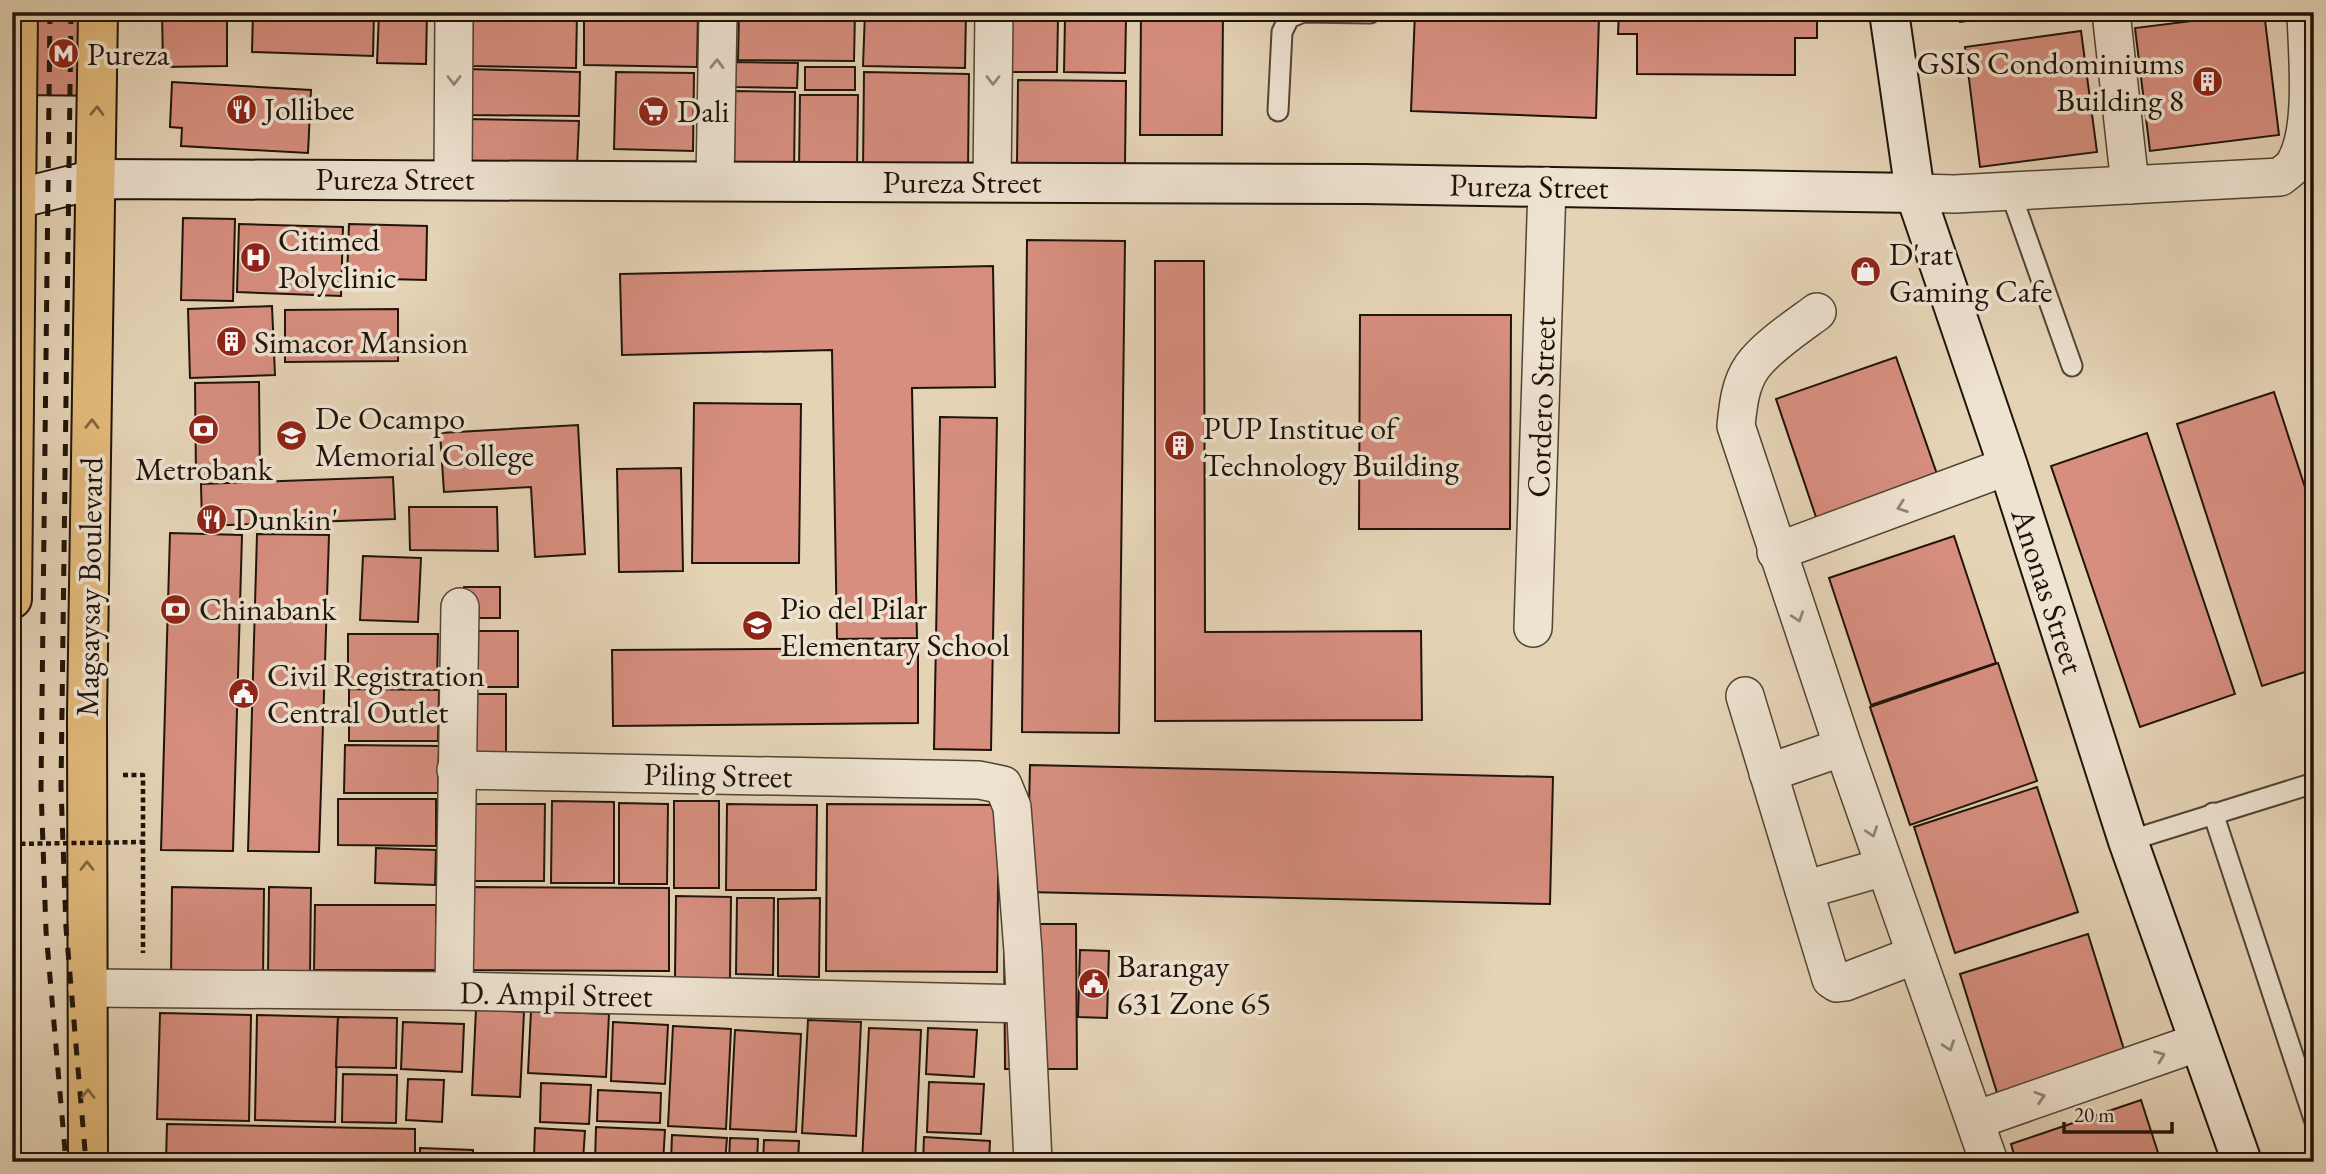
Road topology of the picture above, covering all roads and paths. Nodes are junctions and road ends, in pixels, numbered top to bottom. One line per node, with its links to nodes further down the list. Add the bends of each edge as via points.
1 (18, 12): 19 (main road)
2 (98, 12): 11 (main road, Magsaysay Boulevard, one-way to 2)
3 (454, 12): 12 (street, one-way to 12)
4 (718, 12): 13 (street, one-way to 4)
5 (994, 12): 14 (street, one-way to 14)
6 (1889, 12): 18 (street, Anonas Street)
7 (2112, 12): 15 (street)
8 (2306, 12): 15 (street, via 2308,100 2304,142 2295,164 2280,177)
9 (1370, 13): 10 (lane, via 1303,12 1289,18 1282,32)
10 (1278, 111)
11 (96, 179): 12 (street, Pureza Street); 19 (street, Pureza Street); 41 (main road, Magsaysay Boulevard, one-way to 11)
12 (453, 179): 13 (street, Pureza Street)
13 (715, 181): 14 (street, Pureza Street)
14 (992, 181): 16 (street, Pureza Street)
15 (2130, 185): 17 (street)
16 (1547, 186): 18 (street, Pureza Street); 26 (street, Cordero Street)
17 (2010, 191): 18 (street); 21 (lane)
18 (1915, 193): 22 (street, Anonas Street)
19 (14, 200): 24 (main road)
20 (1816, 312): 23 (street, via 1752,367 1739,398 1736,426)
21 (2072, 366)
22 (2008, 466): 23 (street, one-way to 23); 34 (street, Anonas Street)
23 (1776, 552): 28 (street, one-way to 28)
24 (12, 599)
25 (460, 607): 29 (street)
26 (1534, 628)
27 (1745, 696): 30 (street)
28 (1843, 747): 30 (street); 37 (street, one-way to 37)
29 (456, 770): 42 (street); 43 (street, Piling Street, via 979,780 1003,785 1012,807)
30 (1768, 772): 38 (street)
31 (143, 775): 35 (path)
32 (2314, 783): 33 (lane)
33 (2213, 813): 34 (lane); 45 (lane)
34 (2128, 841): 44 (street, Anonas Street)
35 (144, 842): 36 (path, bridge); 39 (path)
36 (12, 845)
37 (1884, 867): 38 (street); 40 (street)
38 (1804, 890): 40 (street, via 1831,979 1837,983)
39 (143, 909)
40 (1915, 956): 46 (street, one-way to 46)
41 (87, 988): 42 (street, D. Ampil Street); 47 (main road, Magsaysay Boulevard, one-way to 41)
42 (454, 991): 43 (street, D. Ampil Street)
43 (1025, 1004): 48 (street)
44 (2199, 1042): 46 (street, one-way to 44); 50 (street, Anonas Street)
45 (2314, 1119)
46 (1976, 1120): 49 (street)
47 (88, 1162)
48 (1033, 1162)
49 (1989, 1162)
50 (2242, 1162)

